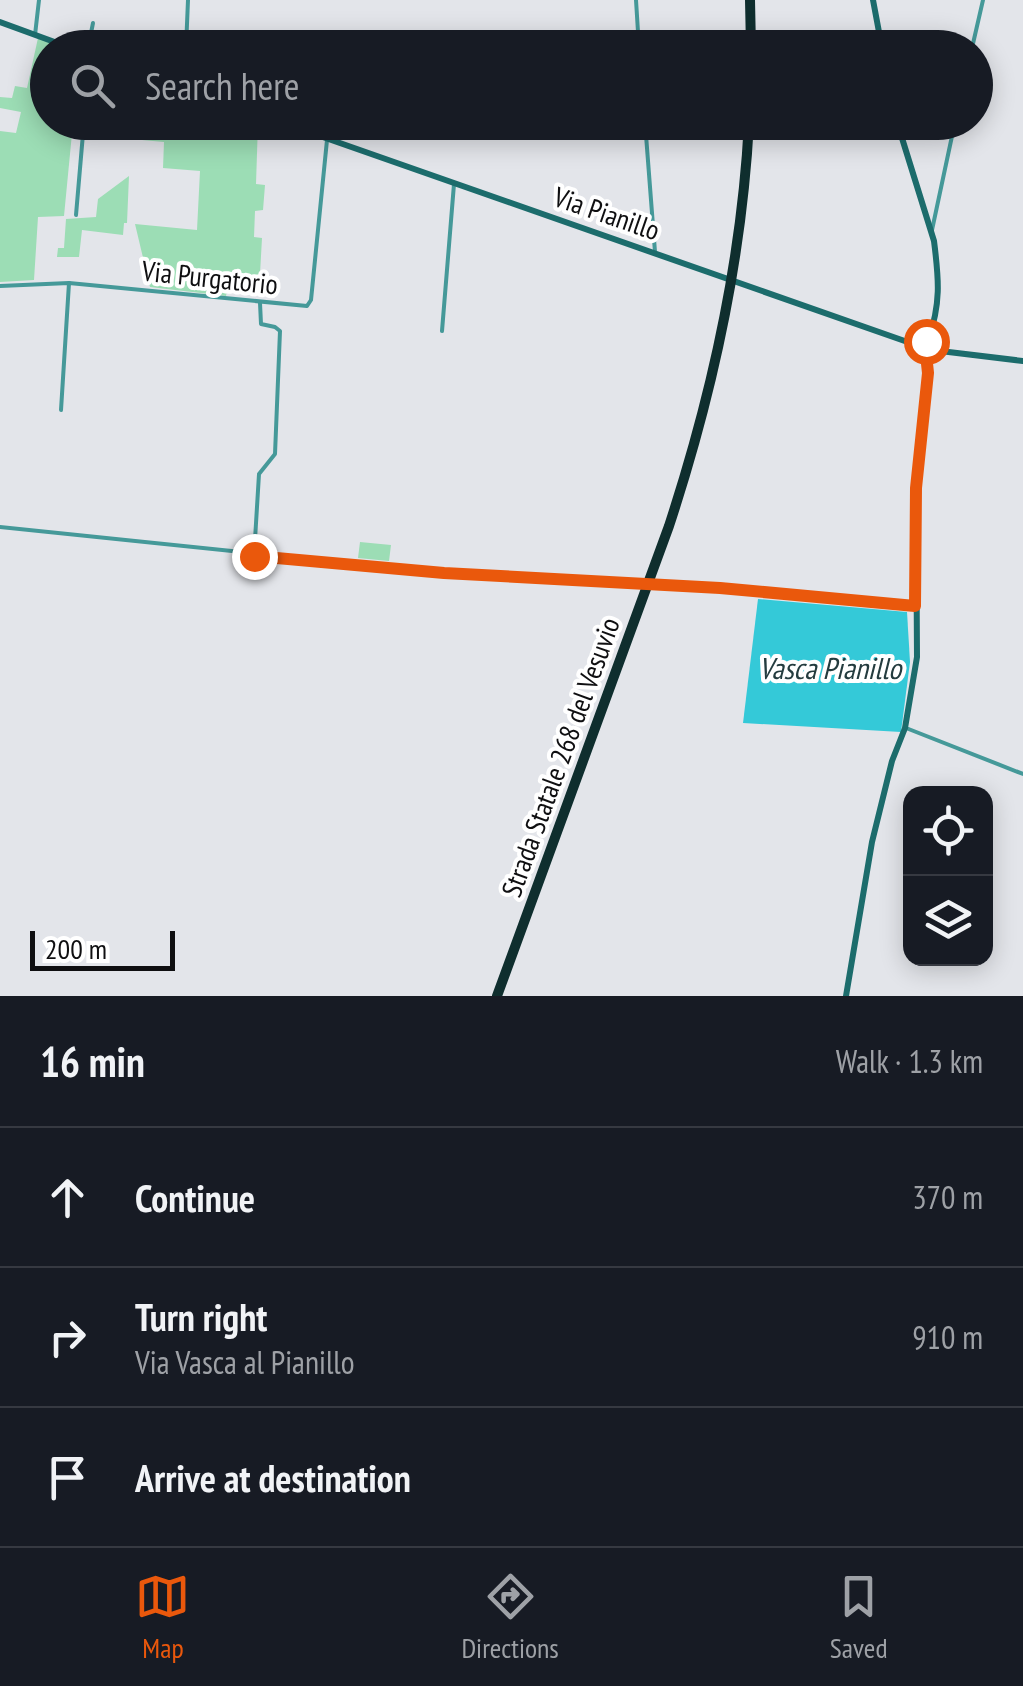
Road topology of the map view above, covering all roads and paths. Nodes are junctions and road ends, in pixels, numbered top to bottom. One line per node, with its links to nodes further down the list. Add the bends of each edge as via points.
1 (40, 0): 9 (street)
2 (188, 0): 11 (street)
3 (636, 0): 12 (street)
4 (753, 0): 13 (highway)
5 (873, 0): 14 (street)
6 (984, 0): 15 (street)
7 (0, 22): 16 (street)
8 (94, 23): 10 (street)
9 (36, 30)
10 (92, 30)
11 (187, 30)
12 (638, 30)
13 (754, 30)
14 (879, 30)
15 (976, 30)
16 (30, 33)
17 (82, 140): 24 (street)
18 (328, 140): 23 (street, Via Pianillo); 29 (street, Via Purgatorio, via 312,300 302,307)
19 (646, 140): 26 (street)
20 (750, 140): 41 (highway, Strada Statale 268 del Vesuvio, via 733,291 706,425)
21 (902, 140): 25 (street)
22 (951, 140): 25 (street)
23 (454, 184): 26 (street, Via Pianillo); 30 (street)
24 (76, 215)
25 (931, 234): 31 (street, via 939,308)
26 (655, 254): 32 (street, Via Pianillo)
27 (69, 283): 28 (street, Via Purgatorio); 29 (street, Via Purgatorio); 35 (street)
28 (0, 286)
29 (260, 303): 37 (street, via 261,324 280,331 275,454 259,474)
30 (442, 330)
31 (928, 341): 32 (street); 33 (street)
32 (920, 346): 33 (street)
33 (929, 352): 34 (street); 38 (street, via 916,488)
34 (1023, 361)
35 (61, 410)
36 (0, 527): 37 (street)
37 (254, 556): 38 (street)
38 (915, 606): 39 (street, via 917,658)
39 (905, 728): 40 (street); 42 (street, via 872,842)
40 (1023, 774)
41 (500, 996)
42 (846, 996)

